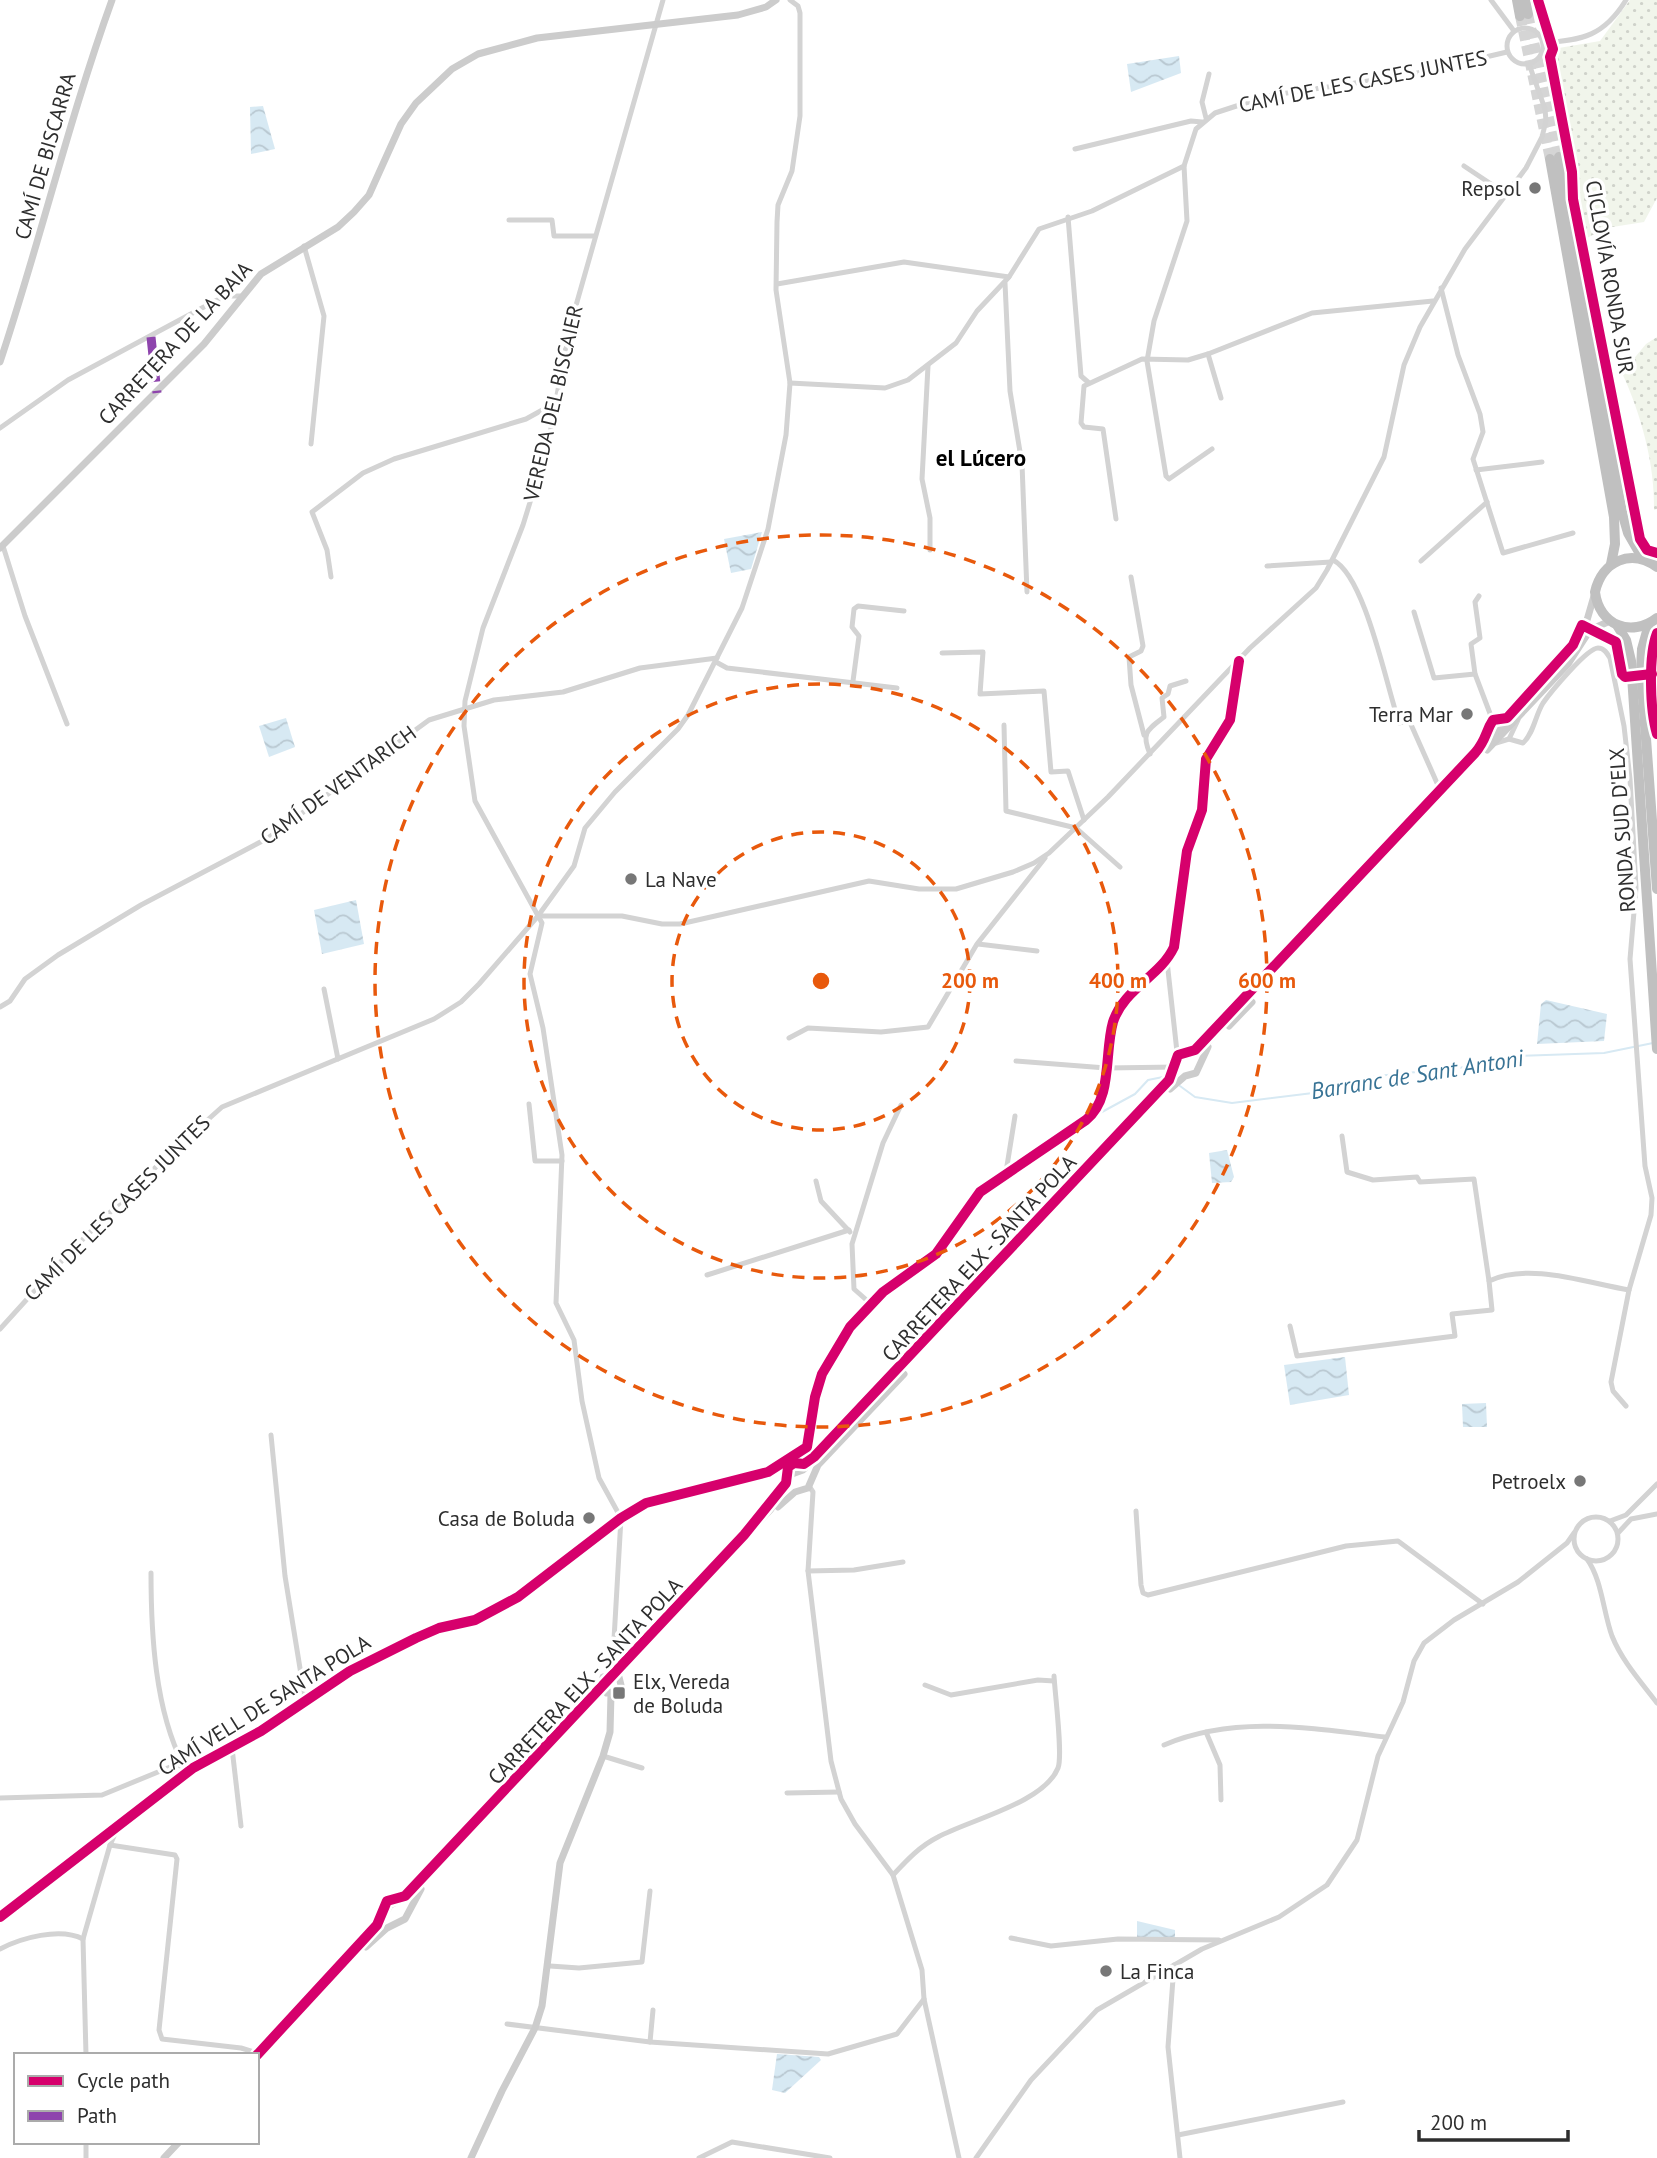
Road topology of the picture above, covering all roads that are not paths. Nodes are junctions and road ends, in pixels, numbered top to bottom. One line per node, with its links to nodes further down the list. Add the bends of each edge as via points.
1 (112, 0): 32 (main road, CAMÍ DE BISCARRA)
2 (663, 0): 9 (street, VEREDA DEL BISCAIER)
3 (776, 0): 9 (main road, CARRETERA DE LA BAIA, via 738,15)
4 (790, 0): 27 (street, CAMÍ DE LES CASES JUNTES, via 800,13 802,93 792,171 778,205)
5 (1491, 0): 10 (street)
6 (1517, 0): 7 (highway, via 1524,15)
7 (1525, 0)
8 (1626, 0): 11 (street, via 1597,34)
9 (655, 27): 24 (street, VEREDA DEL BISCAIER); 25 (main road, CARRETERA DE LA BAIA, via 537,38 478,54 452,69 401,124 369,195 338,227)
10 (1514, 32): 11 (street, via 1532,29); 12 (street, via 1507,41)
11 (1543, 43): 13 (street, via 1539,59)
12 (1507, 52): 13 (street, via 1514,61); 15 (street, CAMÍ DE LES CASES JUNTES, via 1409,75 1267,96)
13 (1529, 64): 21 (street, via 1546,121 1526,168)
14 (1209, 74): 15 (street, via 1202,102)
15 (1204, 120): 16 (street, CAMÍ DE LES CASES JUNTES); 17 (street)
16 (1075, 149)
17 (1184, 166): 19 (street); 20 (street)
18 (1464, 166): 21 (street)
19 (1171, 171): 20 (street); 22 (street, via 1092,211)
20 (1184, 184): 34 (street, via 1187,221 1154,321)
21 (1506, 194): 28 (street)
22 (1068, 217): 26 (street, via 1039,229); 38 (street, via 1081,376)
23 (509, 220): 24 (street, via 552,220 554,236)
24 (596, 236): 40 (street, VEREDA DEL BISCAIER, via 569,330)
25 (304, 246): 29 (main road, CARRETERA DE LA BAIA, via 261,274); 42 (street, via 324,316)
26 (1007, 280): 27 (street, via 904,262); 36 (street, via 956,342); 58 (street, via 1010,391 1022,464)
27 (777, 284): 37 (street, CAMÍ DE LES CASES JUNTES)
28 (1441, 288): 30 (street); 45 (street, via 1458,355 1480,414 1483,432 1473,459)
29 (244, 297): 41 (street, via 215,301 68,380); 49 (main road, CARRETERA DE LA BAIA, via 204,344)
30 (1433, 301): 33 (street, via 1312,313); 51 (street, via 1404,365 1384,457)
31 (0, 329): 32 (street)
32 (10, 331): 35 (main road, CAMÍ DE BISCARRA)
33 (1208, 354): 34 (street, via 1188,360); 39 (street)
34 (1147, 360): 38 (street); 43 (street, via 1166,476 1169,480)
35 (0, 362)
36 (928, 366): 37 (street, via 885,388); 50 (street, via 922,479 930,517)
37 (790, 383): 66 (street, CAMÍ DE LES CASES JUNTES, via 786,435 768,529 742,608)
38 (1089, 383): 47 (street, via 1081,397 1081,423 1103,429)
39 (1221, 398)
40 (555, 403): 56 (street, via 526,419 394,459 342,486 312,512 327,550); 72 (street, VEREDA DEL BISCAIER, via 532,499 483,628)
41 (0, 428)
42 (311, 444)
43 (1212, 449)
44 (1542, 462): 45 (street)
45 (1476, 470): 46 (street)
46 (1487, 502): 48 (street, via 1503,553); 52 (street)
47 (1116, 519)
48 (1573, 533)
49 (1, 547): 75 (street)
50 (930, 550)
51 (1332, 561): 55 (street); 67 (street, via 1316,588); 82 (street, via 1342,564 1351,577 1381,655 1399,723 1409,720)
52 (1420, 561)
53 (1652, 562): 54 (highway, via 1632,557); 54 (highway, via 1628,533 1622,512 1555,158 1614,517)
54 (1611, 564): 59 (highway)
55 (1267, 566)
56 (331, 577)
57 (1131, 577): 78 (street, via 1143,646 1129,657 1129,670)
58 (1027, 592)
59 (1595, 592): 64 (highway, RONDA SUD D'ELX, via 1599,607); 74 (main road, via 1574,648)
60 (1479, 596): 68 (street, via 1475,602 1480,638 1471,644)
61 (904, 611): 69 (street, via 854,609 852,627 859,636)
62 (1414, 612): 68 (street, via 1434,678)
63 (1653, 621): 64 (highway, via 1639,628); 87 (highway, RONDA SUD D'ELX, via 1641,670)
64 (1613, 623): 73 (main road, via 1590,629 1568,664); 94 (highway, RONDA SUD D'ELX, via 1626,640 1632,661)
65 (942, 653): 83 (street, via 983,652 980,694 1044,691 1051,772 1068,771)
66 (716, 660): 69 (street, via 727,668); 72 (street, CAMÍ DE VENTARICH, via 639,668 562,692 494,700); 88 (street, CAMÍ DE LES CASES JUNTES, via 678,729 585,828 574,866)
67 (1239, 662): 81 (street); 91 (street, via 1230,720 1206,759 1202,810 1187,852 1177,934)
68 (1475, 674): 76 (street)
69 (853, 681): 71 (street)
70 (1186, 681): 78 (street, via 1170,685 1162,698 1164,716)
71 (897, 688)
72 (464, 709): 88 (street, VEREDA DEL BISCAIER, via 475,801); 93 (street, CAMÍ DE VENTARICH, via 429,720 268,838 58,955 25,979)
73 (1524, 712): 79 (street); 80 (main road)
74 (1507, 723): 76 (street); 80 (main road)
75 (67, 724)
76 (1494, 724): 80 (street, via 1490,729)
77 (1004, 725): 84 (street, via 1006,811)
78 (1144, 735): 81 (street)
79 (1509, 739): 80 (street); 115 (street, via 1523,743 1544,701 1590,650 1605,650 1624,726 1630,779 1636,888 1630,959 1652,1207)
80 (1494, 741): 82 (main road); 100 (main road)
81 (1150, 754): 83 (street)
82 (1441, 792): 97 (main road)
83 (1084, 821): 84 (street)
84 (1076, 828): 85 (street); 86 (street)
85 (1049, 853): 88 (street, via 1013,872 956,889 869,881 680,924 622,916); 89 (street)
86 (1120, 867)
87 (1657, 890)
88 (538, 916): 98 (street, CAMÍ DE LES CASES JUNTES, via 461,1002 434,1019); 108 (street, via 542,923 530,974 543,1028)
89 (978, 944): 90 (street); 95 (street, via 928,1027 881,1032 808,1028)
90 (1037, 951)
91 (1167, 961): 101 (street); 102 (street, via 1129,994 1119,1009)
92 (324, 989): 98 (street)
93 (0, 1007)
94 (1656, 1036): 96 (highway, RONDA SUD D'ELX)
95 (789, 1038)
96 (1657, 1049)
97 (1191, 1055): 100 (main road); 101 (main road, via 1185,1055)
98 (338, 1059): 118 (street, CAMÍ DE LES CASES JUNTES, via 211,1115 67,1255)
99 (1016, 1061): 102 (street)
100 (1199, 1062): 103 (main road, via 1196,1073)
101 (1178, 1066): 102 (street); 103 (main road); 122 (main road, CARRETERA ELX - SANTA POLA, via 1173,1079 1024,1240)
102 (1106, 1068): 109 (street, via 1099,1107 1093,1114)
103 (1185, 1076): 123 (main road, CARRETERA ELX - SANTA POLA, via 978,1292)
104 (529, 1104): 108 (street, via 535,1161)
105 (901, 1105): 112 (street, via 883,1143)
106 (1015, 1116): 109 (street)
107 (1342, 1136): 114 (street, via 1348,1172 1373,1180 1474,1179)
108 (562, 1161): 130 (street, via 556,1303 574,1340 599,1478)
109 (1006, 1172): 116 (street, via 979,1192 936,1254)
110 (816, 1181): 111 (street, via 821,1200)
111 (849, 1230): 112 (street); 113 (street)
112 (855, 1237): 116 (street, via 854,1289)
113 (707, 1275)
114 (1489, 1281): 115 (street, via 1533,1272); 117 (street, via 1492,1310 1452,1314 1455,1335 1297,1356)
115 (1629, 1290): 119 (street, via 1611,1382)
116 (871, 1304): 121 (street, via 822,1374 810,1440)
117 (1290, 1326)
118 (0, 1329)
119 (1626, 1406)
120 (271, 1435): 146 (street, via 285,1576)
121 (791, 1460): 122 (street); 124 (street); 130 (street, CAMÍ VELL DE SANTA POLA, via 768,1472 646,1503)
122 (801, 1470): 123 (main road); 124 (main road, CARRETERA ELX - SANTA POLA)
123 (811, 1477): 126 (main road)
124 (791, 1478): 127 (main road); 143 (main road, CARRETERA ELX - SANTA POLA, via 771,1509)
125 (1657, 1484): 131 (street, via 1626,1514)
126 (809, 1486): 127 (main road, CARRETERA ELX - SANTA POLA); 139 (street, via 813,1492)
127 (799, 1490): 143 (main road, CARRETERA ELX - SANTA POLA)
128 (1136, 1511): 142 (street, via 1141,1585 1148,1595 1346,1546 1398,1541)
129 (1657, 1514): 133 (street, via 1631,1520)
130 (621, 1518): 143 (street); 146 (street, CAMÍ VELL DE SANTA POLA, via 518,1597 475,1620 439,1628 394,1648)
131 (1610, 1521): 132 (street, via 1593,1516); 133 (street)
132 (1574, 1532): 134 (street); 135 (street)
133 (1618, 1533): 137 (street, via 1613,1553)
134 (1576, 1549): 135 (street); 136 (street)
135 (1558, 1550): 142 (street)
136 (1587, 1559): 137 (street); 141 (street)
137 (1601, 1560): 141 (street)
138 (903, 1562): 139 (street)
139 (808, 1571): 156 (street, via 831,1761)
140 (151, 1573): 153 (street, via 155,1669)
141 (1598, 1583): 147 (street, via 1613,1639)
142 (1483, 1604): 149 (street, via 1424,1643)
143 (616, 1675): 145 (main road, CARRETERA ELX - SANTA POLA); 145 (main road, via 620,1688)
144 (925, 1685): 163 (street, via 951,1695 1054,1679 1060,1766 1050,1781 1009,1809 937,1837)
145 (606, 1692): 152 (main road, via 610,1732); 165 (main road, CARRETERA ELX - SANTA POLA); 166 (main road, CARRETERA ELX - SANTA POLA, via 419,1890)
146 (305, 1699): 151 (street, CAMÍ VELL DE SANTA POLA)
147 (1657, 1703)
148 (1206, 1732): 149 (street, via 1288,1725); 150 (street); 159 (street, via 1220,1765)
149 (1385, 1737): 172 (street, via 1357,1840 1327,1885 1279,1917)
150 (1164, 1745)
151 (232, 1748): 154 (street, CAMÍ VELL DE SANTA POLA); 161 (street)
152 (603, 1756): 155 (street); 175 (main road, via 560,1863)
153 (183, 1764): 154 (street); 158 (street, via 110,1793)
154 (193, 1768): 160 (street, CAMÍ VELL DE SANTA POLA)
155 (642, 1768)
156 (839, 1792): 157 (street); 163 (street, via 855,1824)
157 (787, 1793)
158 (0, 1798)
159 (1221, 1800)
160 (120, 1822): 162 (street); 168 (street, CAMÍ VELL DE SANTA POLA)
161 (241, 1826)
162 (110, 1845): 171 (street); 182 (street, via 177,1859 159,2030 162,2039)
163 (893, 1875): 176 (street, via 922,1970)
164 (650, 1891): 175 (street, via 642,1962)
165 (401, 1902): 166 (main road); 167 (main road, via 390,1905)
166 (408, 1910): 169 (main road, via 405,1919)
167 (387, 1913): 169 (main road); 183 (main road)
168 (0, 1917)
169 (396, 1922): 184 (main road, via 367,1946)
170 (1011, 1938): 172 (street, via 1051,1946 1118,1939)
171 (83, 1940): 173 (street, via 74,1935 31,1937); 181 (street)
172 (1226, 1940): 174 (street)
173 (0, 1950)
174 (1174, 1965): 186 (street, via 1168,2048); 193 (street, via 1087,2018 1031,2080)
175 (550, 1966): 179 (main road)
176 (924, 1999): 180 (street, via 897,2034 828,2054); 192 (street)
177 (653, 2010): 180 (street)
178 (507, 2024): 179 (street)
179 (535, 2028): 180 (street); 189 (main road)
180 (650, 2042)
181 (86, 2053)
182 (252, 2053)
183 (259, 2056)
184 (259, 2063)
185 (1343, 2102): 186 (street)
186 (1178, 2134): 194 (street)
187 (179, 2144): 188 (main road)
188 (166, 2158)
189 (471, 2158)
190 (699, 2158): 191 (street, via 732,2142)
191 (830, 2158)
192 (959, 2158)
193 (976, 2158)
194 (1180, 2158)

